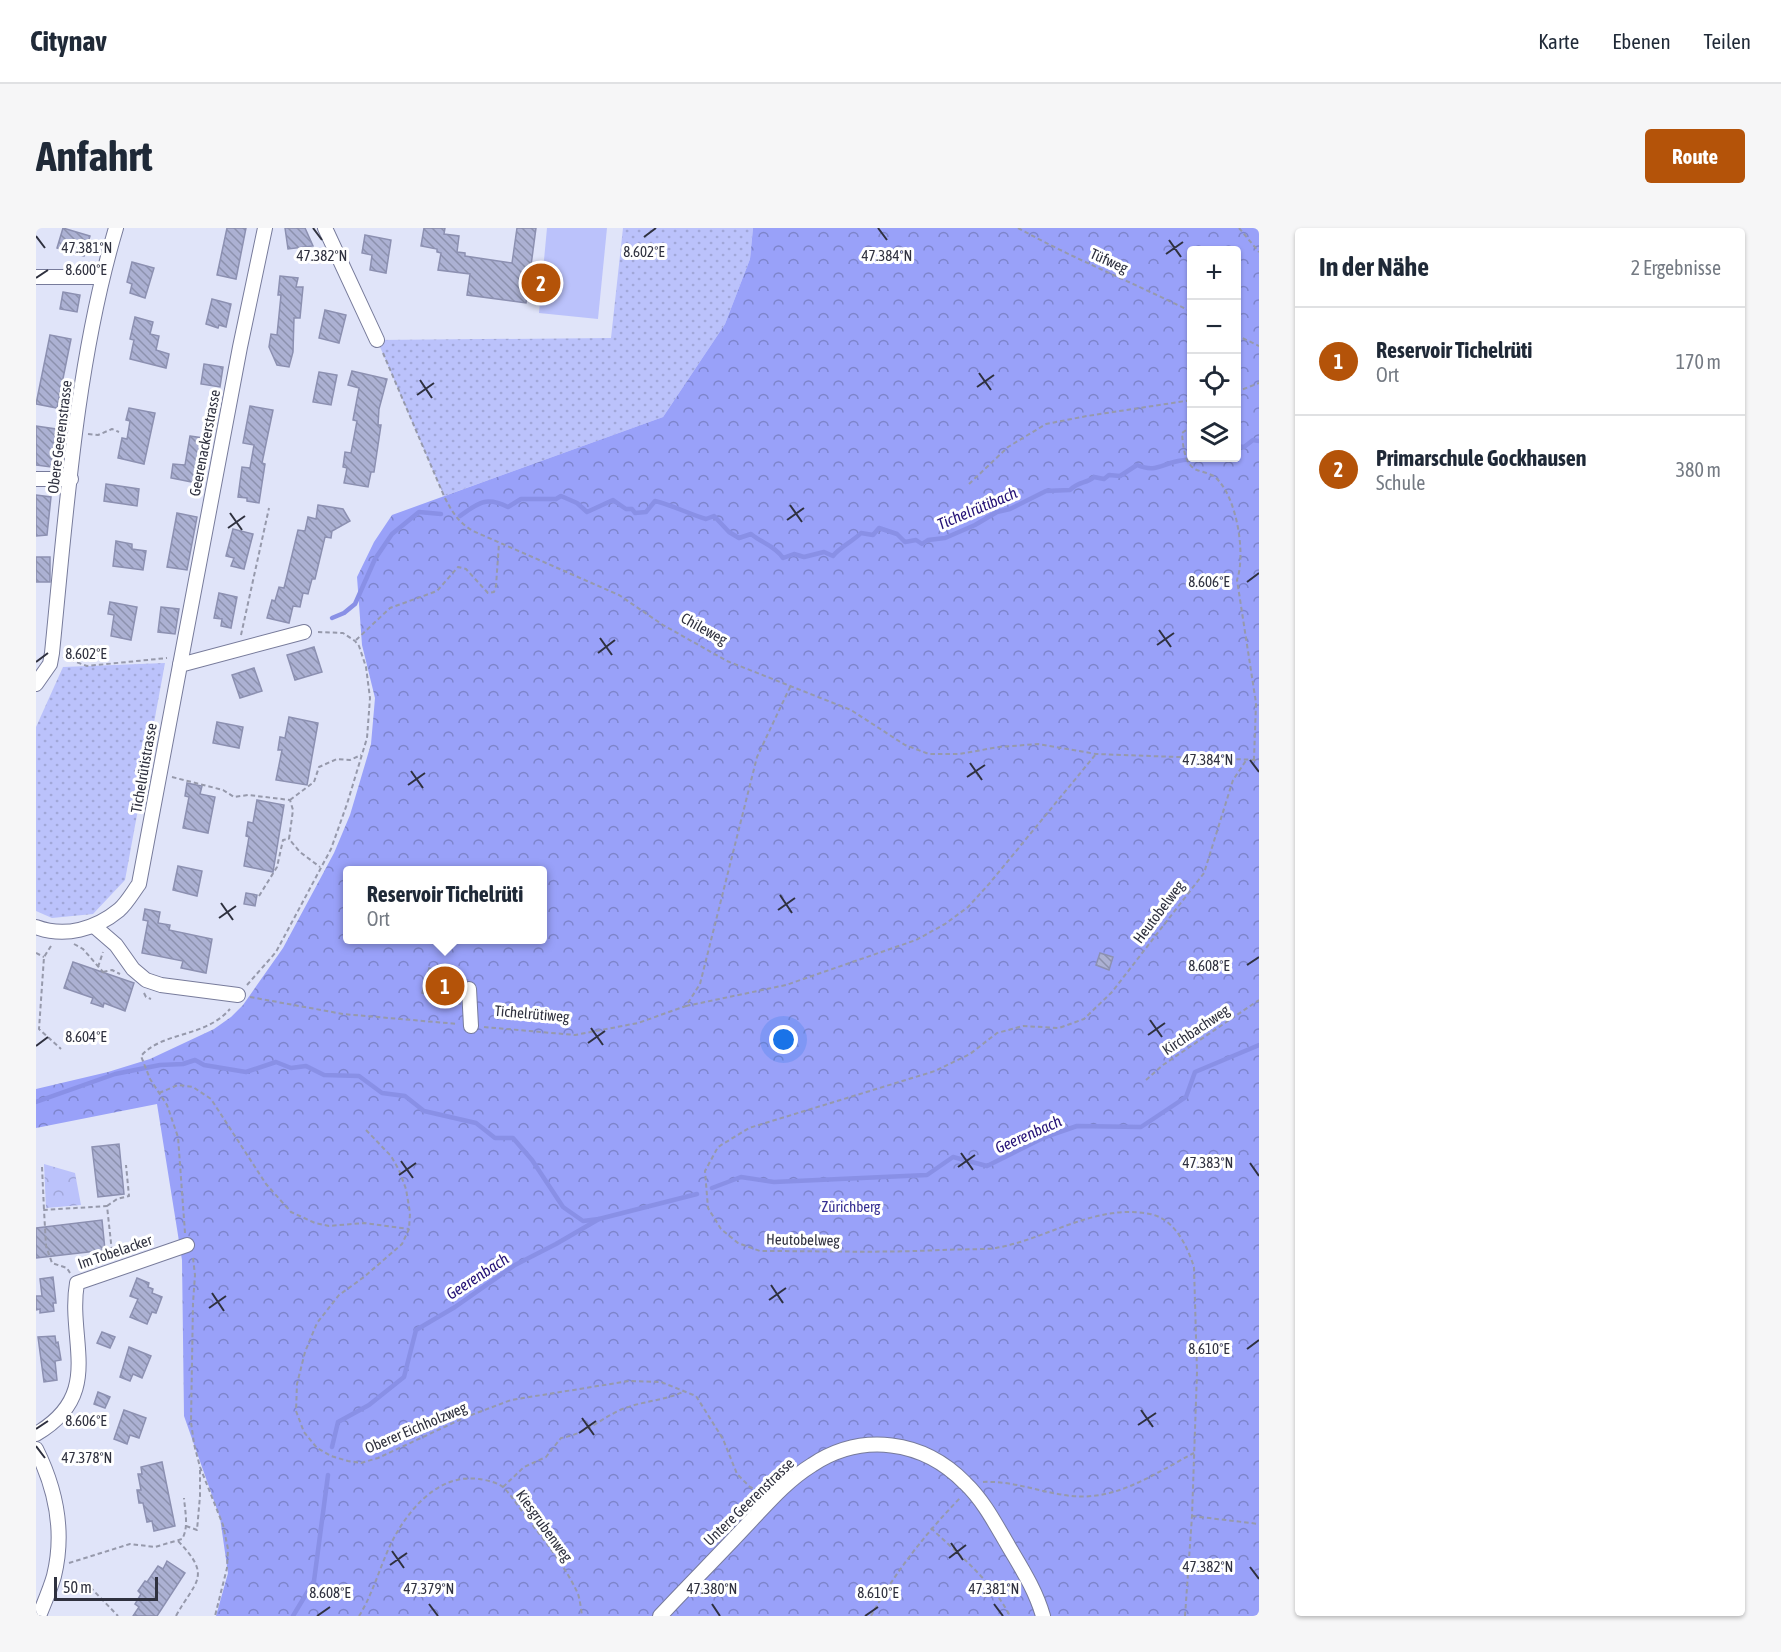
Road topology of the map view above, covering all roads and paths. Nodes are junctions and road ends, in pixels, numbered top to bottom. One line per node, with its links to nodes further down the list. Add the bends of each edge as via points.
1 (116, 228): 8 (street, Obere Geerenstrasse)
2 (266, 228): 30 (street, Geerenackerstrasse)
3 (325, 228): 11 (street)
4 (1018, 228): 9 (path, Tüfweg)
5 (1239, 228): 6 (path)
6 (1259, 252)
7 (36, 277): 8 (street)
8 (102, 277): 17 (street, Obere Geerenstrasse)
9 (1187, 310)
10 (1241, 337): 12 (path)
11 (377, 340): 25 (path, Chileweg, via 454,515 461,524)
12 (1259, 346)
13 (1259, 383): 14 (path)
14 (1241, 390)
15 (1187, 401): 23 (path, via 1046,424 1008,447)
16 (1187, 429): 19 (path, via 1182,433)
17 (76, 432): 18 (path); 22 (street, Obere Geerenstrasse)
18 (119, 432)
19 (1187, 459)
20 (1188, 462): 36 (path, via 1193,469 1214,477 1228,495 1242,551 1237,580 1256,703)
21 (36, 479): 22 (street)
22 (71, 479): 29 (street, Obere Geerenstrasse)
23 (969, 484)
24 (269, 508): 28 (path)
25 (499, 543): 27 (path, via 494,592 488,593 466,569 458,567 437,591 390,608); 32 (path, Chileweg, via 619,595 663,625 727,660)
26 (304, 632): 27 (path, via 343,633); 28 (street)
27 (355, 641): 33 (path, via 366,667 370,698)
28 (238, 650): 30 (street)
29 (52, 653): 30 (path, via 87,666); 31 (street, Obere Geerenstrasse, via 50,664)
30 (181, 661): 38 (street, Tichelrütistrasse)
31 (36, 684)
32 (791, 685): 34 (path, Chileweg, via 851,710 905,745 929,754 1038,744); 55 (path, via 757,757 700,984)
33 (362, 754): 39 (path, via 319,767 314,782); 41 (path, via 338,831)
34 (1096, 754): 35 (path, Chileweg); 55 (path, Tichelrütiweg, via 969,907 945,924 916,940 786,985)
35 (1247, 759): 36 (path, Chileweg); 72 (path, Heutobelweg, via 1233,780 1204,873 1112,992 1083,1019 1059,1028 1023,1026 997,1033 970,1054 935,1071 749,1128 718,1148 705,1172 708,1208 721,1229 738,1243 760,1251 996,1248 1112,1212 1153,1214 1176,1229 1194,1267)
36 (1254, 759): 37 (path, Chileweg)
37 (1259, 760)
38 (160, 775): 39 (path, via 223,790 234,797); 43 (street, Tichelrütistrasse, via 139,884 120,909)
39 (290, 800): 40 (path, via 293,810)
40 (289, 839): 41 (path); 42 (path, via 283,840 277,867)
41 (321, 867): 53 (path, via 276,952)
42 (259, 896)
43 (94, 926): 45 (street, Tichelrütistrasse); 53 (street, via 146,980)
44 (36, 927): 45 (street, Tichelrütistrasse)
45 (56, 932): 49 (path)
46 (74, 944): 50 (path)
47 (107, 945): 50 (path)
48 (36, 953): 49 (path)
49 (44, 957): 57 (path, via 39,1029)
50 (98, 966): 51 (path)
51 (101, 977)
52 (469, 989): 56 (street)
53 (238, 995): 56 (path, Tichelrütiweg, via 343,1014); 59 (path, via 231,1008 214,1023 153,1045 141,1056)
54 (1259, 999): 58 (path, Kirchbachweg)
55 (686, 1006): 56 (path, Tichelrütiweg, via 638,1023 575,1035)
56 (471, 1026)
57 (61, 1049)
58 (1146, 1080)
59 (159, 1093): 65 (path, via 178,1086 203,1092 217,1106 266,1184 291,1212 329,1226 364,1223); 66 (path, via 178,1137)
60 (366, 1130): 65 (path, via 399,1170 410,1213)
61 (126, 1165): 63 (path, via 129,1196)
62 (42, 1167): 64 (path)
63 (108, 1206): 64 (path); 67 (path, via 112,1252 105,1256)
64 (44, 1210): 68 (path, via 46,1246 52,1263 68,1268)
65 (409, 1230): 69 (path, Oberer Eichholzweg, via 402,1244 339,1296 317,1323 297,1384 296,1411 304,1432 317,1448 331,1456 361,1463 511,1400 629,1381 661,1382)
66 (187, 1245): 67 (street, Im Tobelacker); 73 (path, via 195,1261 191,1422)
67 (109, 1272): 68 (street, Im Tobelacker)
68 (77, 1283): 70 (street, Im Tobelacker, via 74,1297 79,1371 74,1391 57,1418)
69 (684, 1391): 74 (path, via 621,1410 578,1436 561,1438 546,1457 524,1467); 77 (path, Oberer Eichholzweg, via 696,1396 723,1439 737,1474 750,1487)
70 (36, 1434)
71 (36, 1449): 83 (street, via 55,1494 58,1546)
72 (1194, 1453): 75 (path, via 1113,1492 1091,1497 1007,1482 983,1482); 78 (path, Heutobelweg)
73 (200, 1467): 80 (path, via 197,1530); 87 (path, via 223,1524 228,1549)
74 (503, 1487): 88 (path, Kiesgrubenweg, via 470,1477 436,1487 399,1528); 89 (path, Kiesgrubenweg, via 553,1553 578,1595)
75 (970, 1488): 77 (street, Untere Geerenstrasse, via 941,1463 919,1452 871,1444 830,1454 804,1470); 81 (path); 93 (street, Untere Geerenstrasse, via 1026,1575)
76 (184, 1498): 80 (path)
77 (773, 1498): 90 (street, Untere Geerenstrasse)
78 (1192, 1516): 79 (path); 94 (path, Heutobelweg)
79 (1259, 1524)
80 (186, 1526): 82 (path, via 185,1535)
81 (931, 1528): 91 (path); 92 (path, via 987,1583)
82 (178, 1541): 83 (path, via 155,1546 130,1544); 86 (path, via 196,1564 198,1581)
83 (54, 1572): 84 (street); 85 (path, via 92,1589)
84 (39, 1616)
85 (118, 1616)
86 (176, 1616)
87 (215, 1616)
88 (359, 1616)
89 (582, 1616)
90 (660, 1616)
91 (871, 1616)
92 (1010, 1616)
93 (1043, 1616)
94 (1185, 1616)

